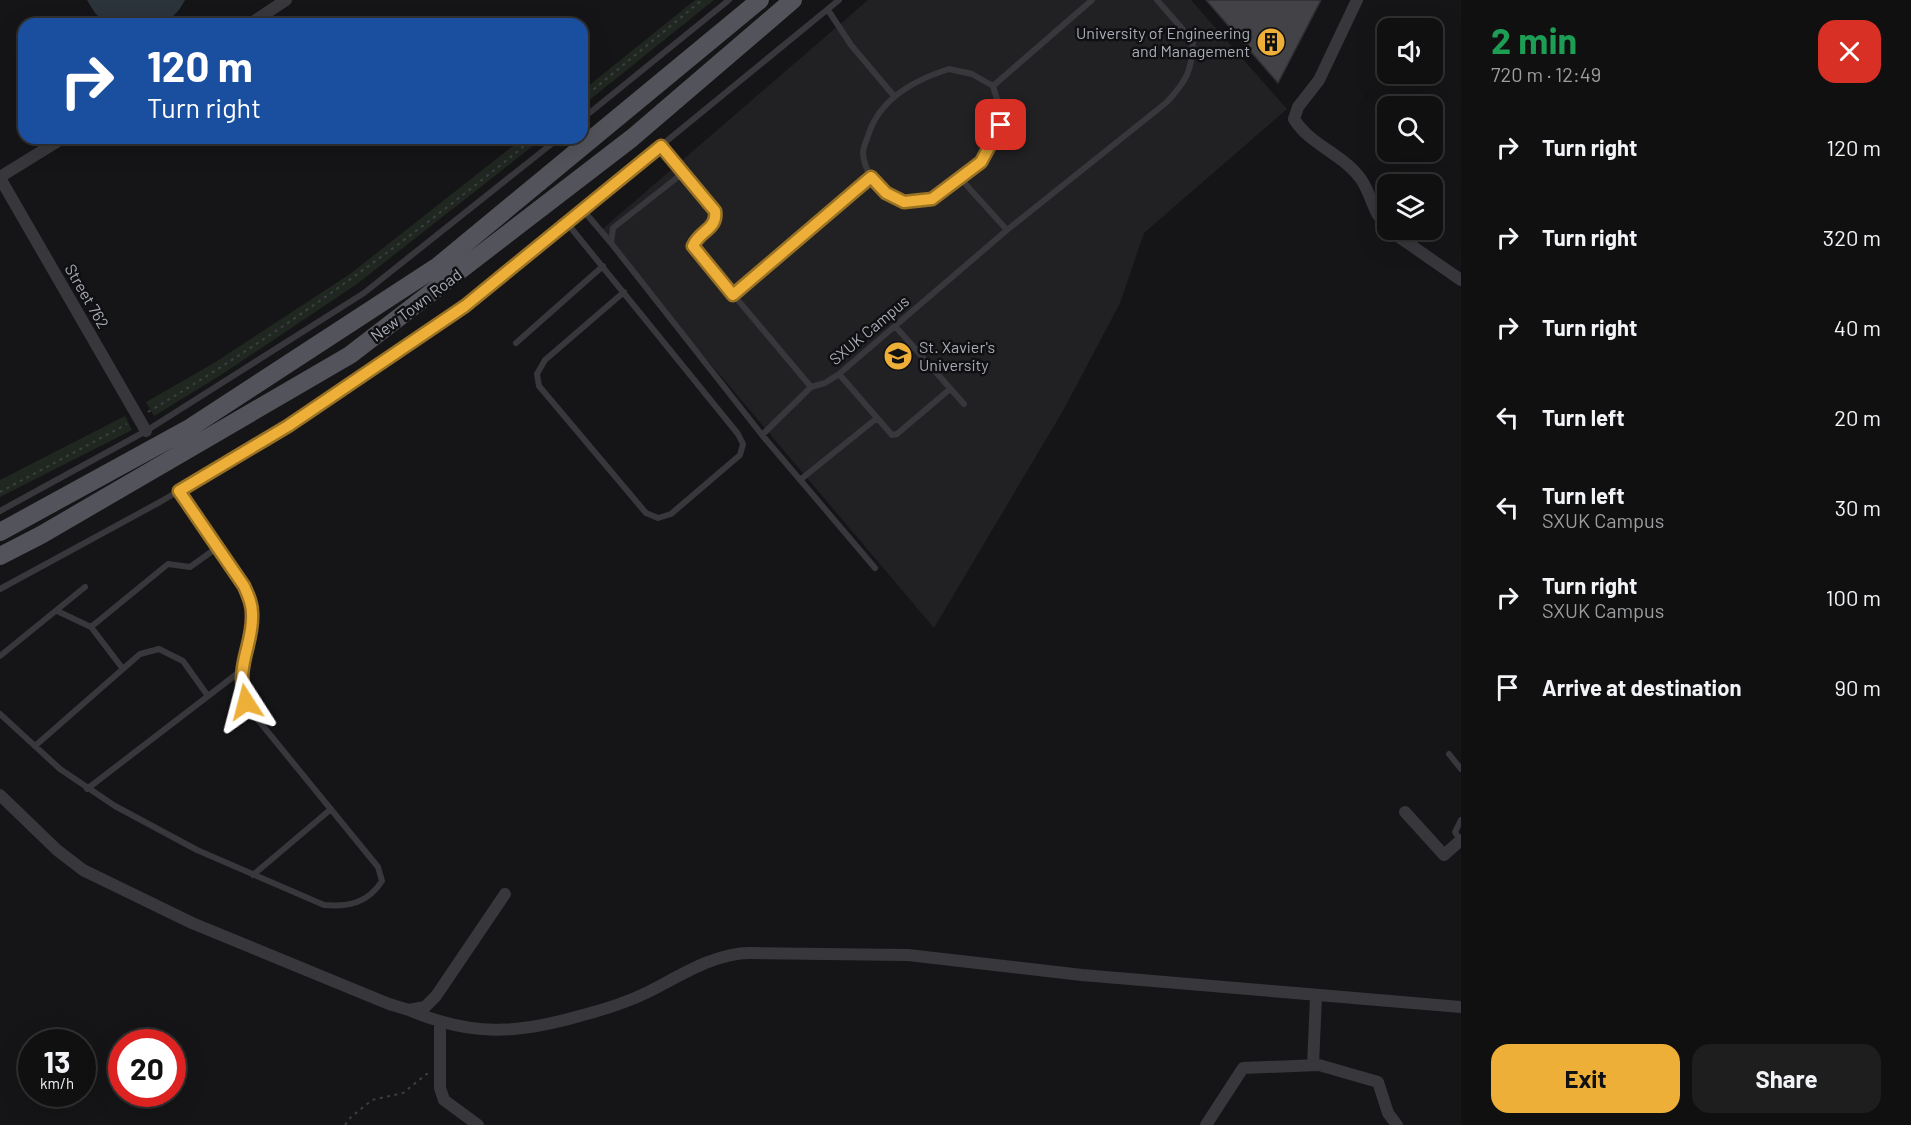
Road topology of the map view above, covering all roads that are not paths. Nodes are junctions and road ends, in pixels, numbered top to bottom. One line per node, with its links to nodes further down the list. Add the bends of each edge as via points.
1 (286, 0): 10 (street)
2 (729, 0): 13 (lane)
3 (760, 0): 14 (main road, New Town Road)
4 (793, 0): 47 (main road, New Town Road, via 632,138 350,355)
5 (839, 0): 9 (lane)
6 (1092, 0): 11 (lane)
7 (1157, 0): 26 (lane, SXUK Campus, via 1193,41 1192,65 1184,83 1167,102)
8 (1357, 0): 24 (street, via 1319,80 1294,119 1356,174)
9 (828, 10): 12 (lane, via 851,45); 18 (lane)
10 (259, 18)
11 (993, 86): 12 (lane, via 972,74 949,69 927,76); 22 (lane, via 1001,125 981,162)
12 (894, 96): 21 (lane, via 884,104 870,129 863,152)
13 (588, 115)
14 (588, 142)
15 (53, 144): 20 (street)
16 (551, 144): 40 (lane, via 364,293)
17 (586, 144): 45 (main road, New Town Road, via 438,266 188,429)
18 (661, 146): 19 (lane); 23 (lane)
19 (682, 173): 28 (lane, via 613,228); 32 (lane, via 715,211 716,219 693,246)
20 (0, 177): 40 (street, Street 762)
21 (871, 177): 22 (lane, via 886,193 904,202 932,199); 32 (lane)
22 (960, 178): 26 (lane)
23 (582, 210): 25 (lane); 28 (lane)
24 (1377, 218)
25 (567, 223): 29 (lane); 43 (lane, via 465,306 375,370)
26 (1007, 230): 33 (lane, SXUK Campus)
27 (1404, 240): 30 (street)
28 (611, 243): 41 (lane)
29 (603, 266): 31 (lane); 34 (lane)
30 (1461, 280)
31 (624, 292): 31 (lane, via 743,444 740,455 671,514 658,518 646,513 539,386 537,374 545,360)
32 (733, 295): 36 (lane)
33 (895, 326): 35 (lane, SXUK Campus); 37 (lane)
34 (516, 343)
35 (839, 374): 36 (lane, SXUK Campus); 39 (lane)
36 (812, 387): 41 (lane, SXUK Campus)
37 (950, 389): 38 (lane); 39 (lane, via 894,435)
38 (964, 404)
39 (876, 418): 42 (lane)
40 (146, 431): 44 (lane)
41 (762, 435): 42 (lane)
42 (800, 480): 48 (lane)
43 (179, 491): 46 (lane); 50 (lane)
44 (0, 511)
45 (0, 532)
46 (218, 547): 52 (lane, via 190,567 168,564); 55 (lane, via 244,586 253,615)
47 (0, 556)
48 (875, 568)
49 (85, 588): 51 (lane)
50 (0, 589)
51 (57, 611): 52 (lane); 53 (lane)
52 (91, 627): 54 (lane)
53 (0, 656)
54 (123, 669): 56 (lane, via 140,654 159,649 183,661); 58 (lane)
55 (242, 670): 56 (lane); 63 (lane, via 242,687 254,715)
56 (208, 696): 61 (lane)
57 (0, 714): 58 (lane)
58 (35, 746): 61 (lane)
59 (1449, 754): 60 (lane)
60 (1461, 769)
61 (87, 789): 67 (lane, via 197,850)
62 (0, 795): 71 (street, via 83,870 192,923)
63 (331, 809): 67 (lane); 67 (lane, via 378,867 382,881 374,893 343,906 324,905)
64 (1405, 812): 66 (street, via 1444,855)
65 (1461, 820): 66 (lane, via 1455,832)
66 (1460, 840)
67 (253, 875)
68 (506, 894): 71 (street, via 436,996 425,1007)
69 (1316, 997): 70 (street); 72 (street, via 908,955 737,953 706,963 615,1006 529,1029 482,1030); 73 (street)
70 (1461, 1007)
71 (409, 1010): 72 (street)
72 (440, 1023): 74 (street, via 440,1088 444,1100)
73 (1313, 1065): 75 (street, via 1243,1068); 76 (street, via 1378,1082 1388,1113)
74 (478, 1125)
75 (1206, 1125)
76 (1397, 1125)

